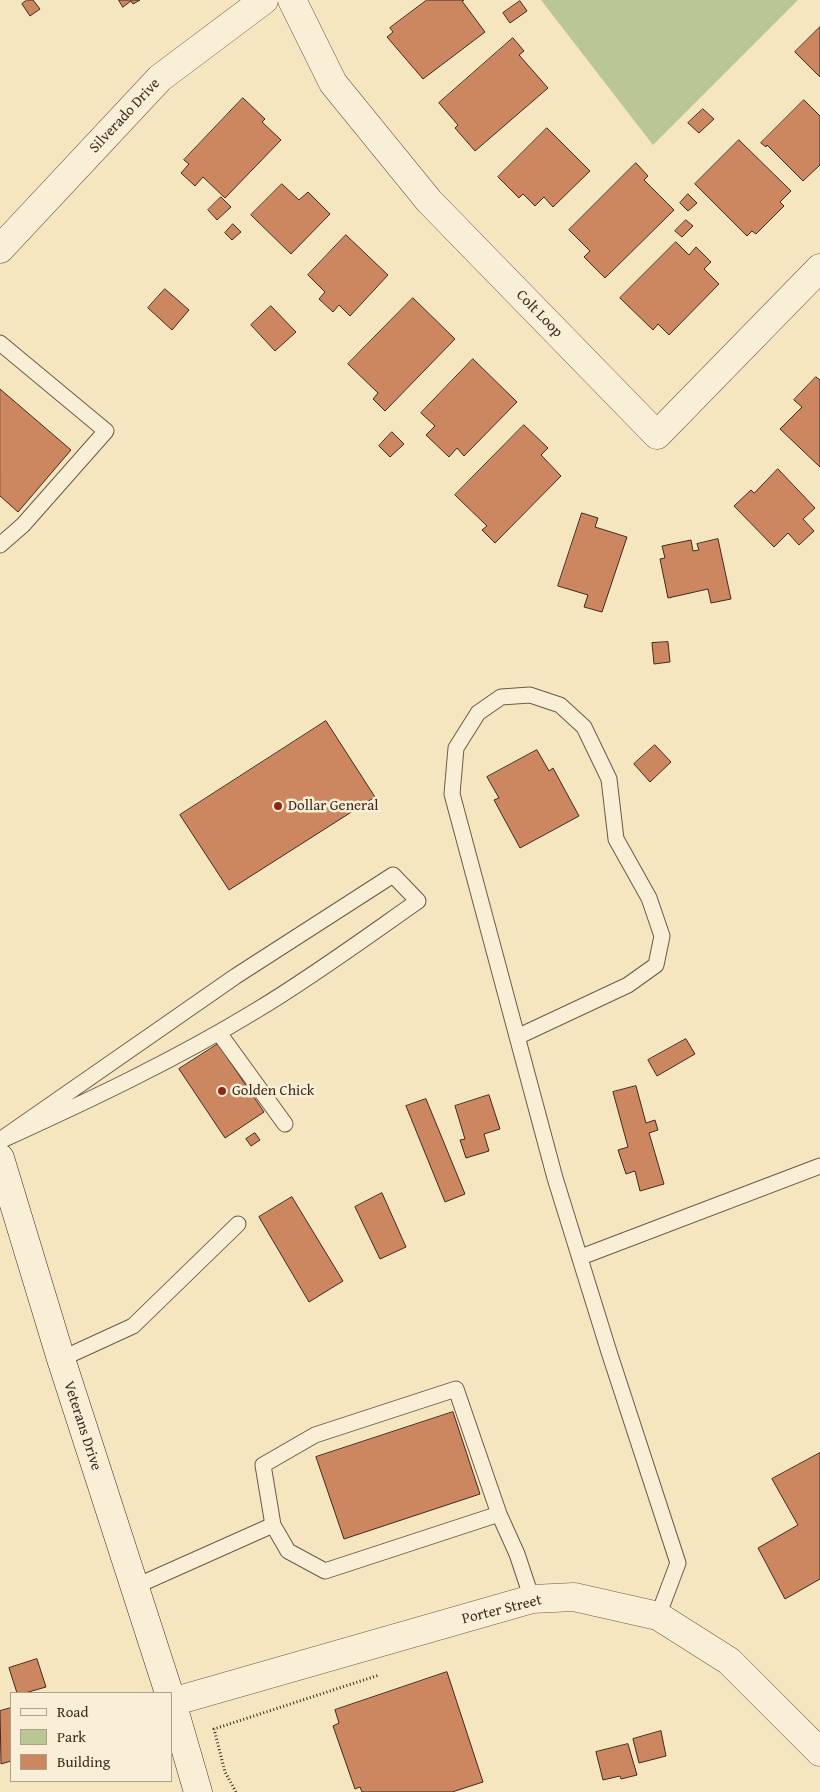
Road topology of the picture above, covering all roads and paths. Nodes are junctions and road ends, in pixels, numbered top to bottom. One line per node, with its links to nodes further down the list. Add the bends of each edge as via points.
1 (264, 0): 3 (street, Silverado Drive, via 160,78)
2 (292, 0): 4 (street, Colt Loop, via 334,83 429,201 657,435)
3 (0, 248)
4 (820, 268)
5 (0, 344): 6 (lane, via 106,431 23,525)
6 (0, 546)
7 (219, 1033): 9 (lane); 10 (lane, via 124,1084); 10 (lane, via 260,1009 418,901 393,875 236,976)
8 (517, 1037): 8 (lane, via 452,794 456,748 478,713 501,697 530,695 560,706 584,727 609,779 616,839 649,898 662,936 656,965 628,985); 14 (lane)
9 (285, 1124)
10 (0, 1141)
11 (0, 1158): 15 (street, Veterans Drive)
12 (820, 1166): 14 (lane)
13 (238, 1224): 15 (lane, via 134,1326)
14 (581, 1257): 20 (lane, via 678,1563)
15 (61, 1359): 18 (street, Veterans Drive)
16 (498, 1514): 17 (lane, via 325,1571 288,1551); 17 (lane, via 456,1389 315,1435 263,1465); 19 (lane, via 518,1554)
17 (273, 1525): 18 (lane)
18 (134, 1587): 22 (street, Veterans Drive)
19 (532, 1599): 20 (street, Porter Street, via 574,1597); 23 (street, Porter Street)
20 (658, 1616): 25 (street, Porter Street, via 729,1661)
21 (385, 1673): 27 (path, via 214,1729 226,1772)
22 (169, 1692)
23 (172, 1698)
24 (172, 1701): 26 (street, Veterans Drive)
25 (820, 1752)
26 (198, 1792)
27 (236, 1792)

